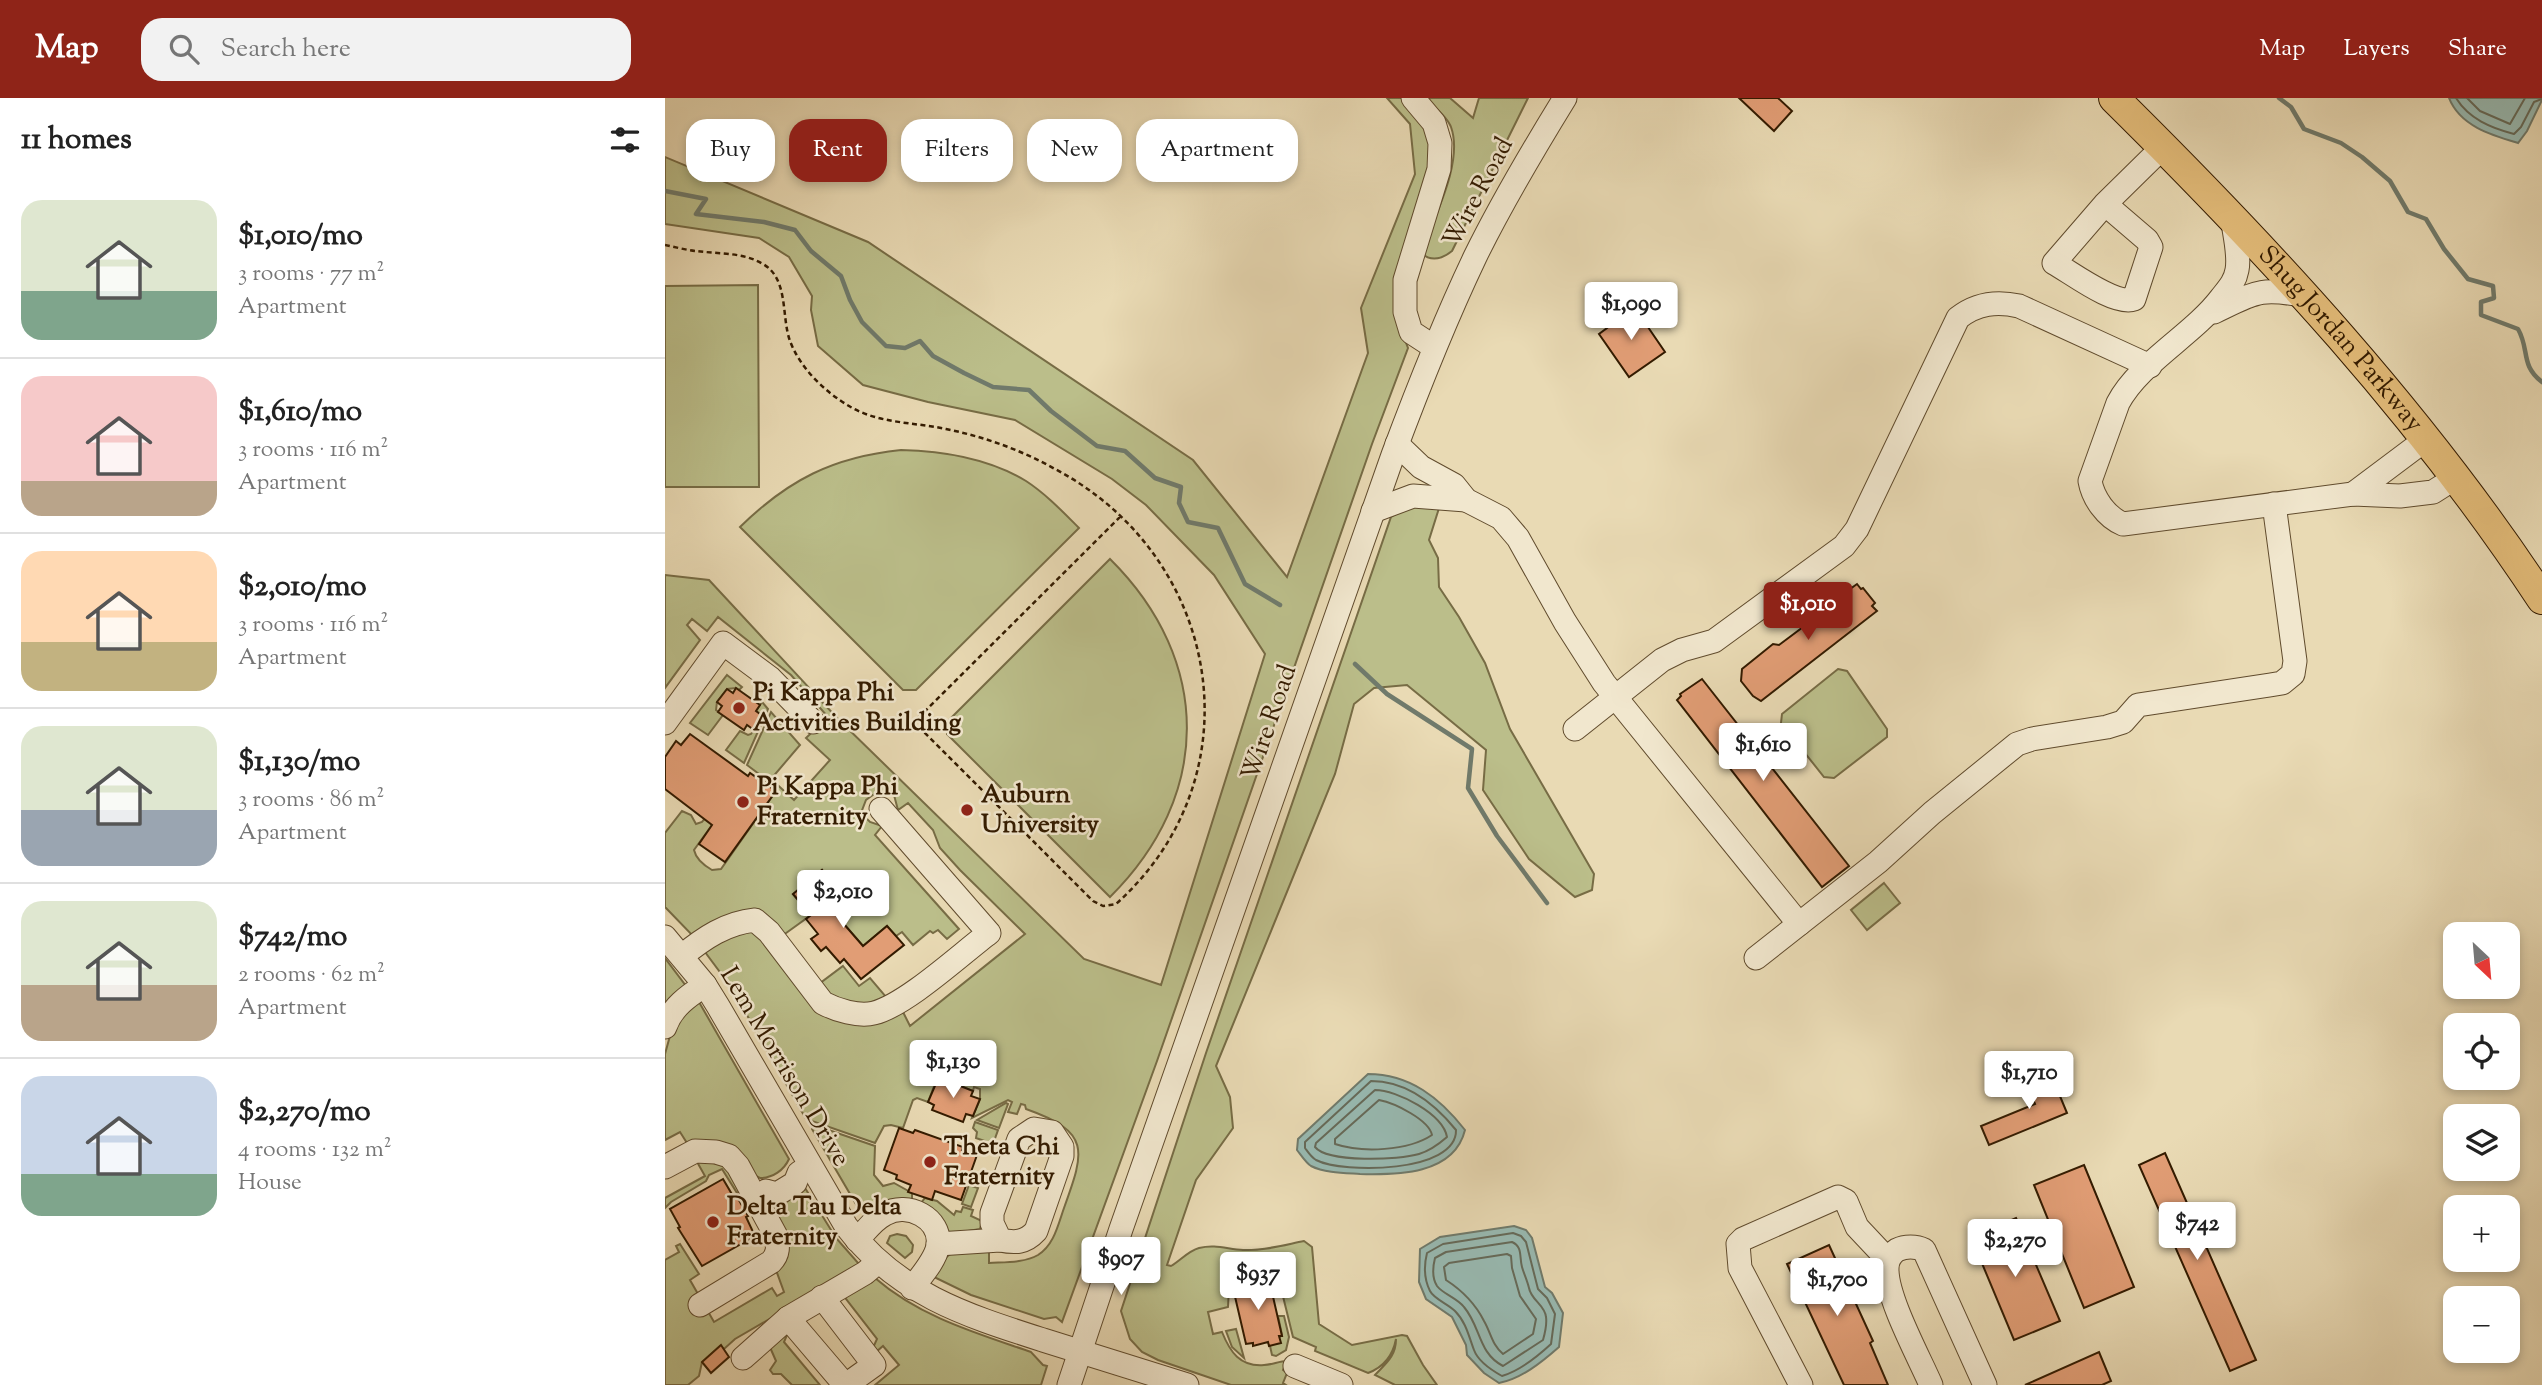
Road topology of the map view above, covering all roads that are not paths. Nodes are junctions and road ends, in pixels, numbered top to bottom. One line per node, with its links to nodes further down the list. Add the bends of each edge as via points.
1 (1413, 98): 9 (street, via 1434,123 1440,143 1439,169 1405,280 1405,312 1411,332)
2 (1565, 98): 9 (street, Wire Road, via 1476,255)
3 (2114, 98): 4 (main road, Shug Jordan Parkway)
4 (2164, 147): 5 (street); 6 (main road, Shug Jordan Parkway)
5 (2105, 204)
6 (2232, 216): 7 (main road, Shug Jordan Parkway); 8 (street, via 2238,267 2234,281)
7 (2307, 296): 8 (street, via 2263,291); 11 (main road, Shug Jordan Parkway)
8 (2208, 315): 10 (street)
9 (1434, 347): 12 (street, Wire Road)
10 (2150, 366): 16 (street, via 2118,402 2090,481 2092,492 2112,520 2123,524); 19 (street, via 2019,306 2000,302 1970,309 1958,318 1857,529 1844,546 1714,641 1662,660)
11 (2425, 440): 13 (main road, Shug Jordan Parkway); 14 (street)
12 (1397, 444): 15 (street, via 1421,467 1454,485); 17 (street, Wire Road)
13 (2455, 478): 14 (street, via 2433,492); 18 (main road, Shug Jordan Parkway)
14 (2353, 494): 16 (street)
15 (1466, 500): 17 (street, via 1413,496); 19 (street, via 1501,518 1518,538 1585,655)
16 (2274, 504): 24 (street, via 2293,674 2270,685 2138,705 2123,722 2017,744)
17 (1373, 511): 42 (street, Wire Road)
18 (2542, 599)
19 (1617, 697): 22 (street); 24 (street)
20 (813, 722): 21 (street, via 770,678 723,643)
21 (665, 723)
22 (1575, 729)
23 (881, 809): 26 (street, via 989,933 895,1005 872,1014 835,1010 823,1003 755,920 737,922)
24 (1799, 925): 27 (street)
25 (665, 937): 26 (street, Lem Morrison Drive)
26 (682, 956): 28 (street, Lem Morrison Drive)
27 (1756, 958)
28 (705, 985): 29 (street, via 675,1008); 31 (street, Lem Morrison Drive)
29 (665, 1027)
30 (665, 1167): 32 (street, via 695,1151 716,1152 729,1156)
31 (805, 1170): 32 (street, via 788,1171 770,1181); 33 (street, Lem Morrison Drive)
32 (761, 1194): 40 (street, via 776,1236 776,1257)
33 (857, 1240): 35 (street, via 882,1214 907,1209 930,1221); 37 (street, Lem Morrison Drive)
34 (1000, 1240): 34 (street, via 992,1213 1019,1139 1034,1129 1052,1132 1062,1156 1036,1231 1021,1242); 35 (street)
35 (938, 1244): 38 (street)
36 (1888, 1259): 49 (street, via 1857,1227 1846,1201 1838,1197 1738,1244 1740,1268); 50 (street, via 1895,1300); 51 (street, via 1904,1248 1924,1250)
37 (878, 1262): 38 (street, Lem Morrison Drive); 39 (street)
38 (912, 1288): 42 (street, Lem Morrison Drive, via 942,1304)
39 (822, 1297): 41 (street); 45 (street, via 874,1365)
40 (700, 1305)
41 (789, 1318): 43 (street); 45 (street)
42 (1080, 1351): 46 (street, Wire Road); 47 (street, Lem Morrison Drive)
43 (743, 1358)
44 (1295, 1366): 48 (street)
45 (845, 1385)
46 (1069, 1385)
47 (1187, 1385)
48 (1341, 1385)
49 (1801, 1385)
50 (1931, 1385)
51 (1985, 1385)

